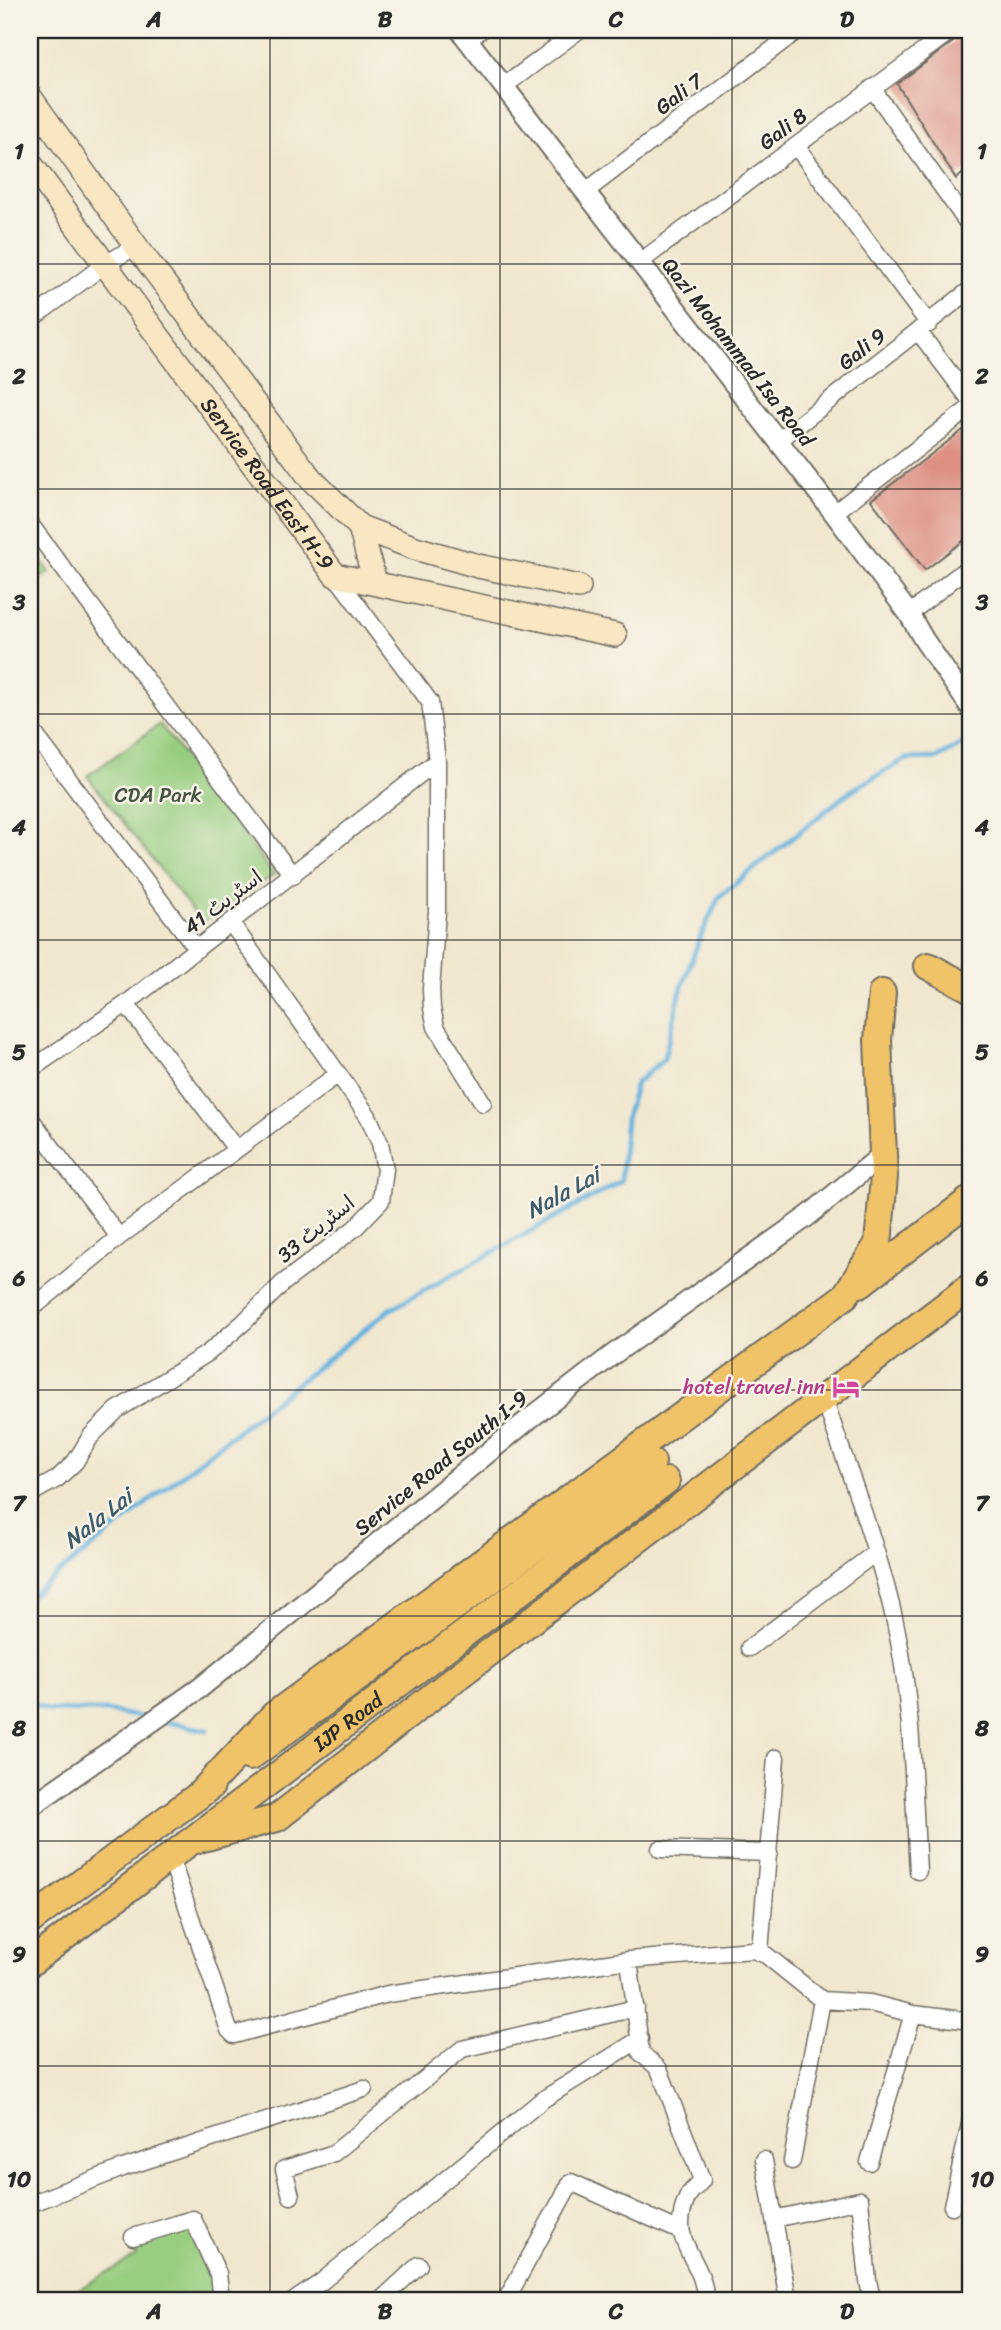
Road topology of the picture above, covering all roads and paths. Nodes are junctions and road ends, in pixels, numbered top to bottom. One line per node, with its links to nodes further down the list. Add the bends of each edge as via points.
1 (579, 30): 5 (street)
2 (798, 30): 10 (street, Gali 7)
3 (952, 30): 6 (street, Gali 8)
4 (469, 33): 5 (street, Qazi Mohammad Isa Road)
5 (503, 87): 10 (street, Qazi Mohammad Isa Road)
6 (872, 88): 8 (street, Gali 8); 11 (street)
7 (30, 97): 12 (main road, Service Road East H-9)
8 (796, 146): 13 (street, Gali 8); 17 (street)
9 (30, 163): 14 (main road, Service Road East H-9)
10 (585, 192): 13 (street, Qazi Mohammad Isa Road)
11 (971, 228)
12 (136, 246): 14 (street); 23 (main road, Service Road East H-9, via 311,479)
13 (640, 262): 20 (street, Qazi Mohammad Isa Road)
14 (104, 265): 16 (street); 25 (main road, Service Road East H-9)
15 (971, 289): 17 (street, Gali 9)
16 (30, 320)
17 (923, 328): 18 (street); 20 (street, Gali 9)
18 (971, 401)
19 (971, 407): 21 (street)
20 (778, 441): 21 (street, Qazi Mohammad Isa Road)
21 (834, 513): 28 (street, Qazi Mohammad Isa Road)
22 (30, 524): 33 (street)
23 (360, 527): 26 (main road); 27 (main road, Service Road East H-9, via 478,566)
24 (971, 565): 28 (street)
25 (335, 575): 26 (main road, Service Road East H-9); 32 (street, via 430,702)
26 (375, 583): 29 (main road, Service Road East H-9)
27 (579, 587)
28 (909, 614): 30 (street, Qazi Mohammad Isa Road)
29 (615, 635)
30 (971, 709)
31 (30, 728): 35 (street)
32 (437, 761): 33 (street, اسٹریٹ 41); 42 (street, via 438,912 432,1008 436,1027)
33 (293, 876): 34 (street, اسٹریٹ 41)
34 (231, 923): 35 (street, اسٹریٹ 41); 41 (street, اسٹریٹ 33)
35 (197, 949): 39 (street, اسٹریٹ 41)
36 (928, 966): 37 (highway)
37 (971, 989)
38 (882, 993): 45 (highway, via 878,1040)
39 (126, 1004): 40 (street, اسٹریٹ 41); 44 (street)
40 (31, 1068)
41 (338, 1074): 44 (street); 52 (street, اسٹریٹ 33, via 368,1116 380,1143 385,1169 381,1201 208,1353 117,1410 91,1436 75,1462)
42 (483, 1103)
43 (30, 1118): 47 (street)
44 (236, 1149): 47 (street)
45 (882, 1155): 49 (highway, via 878,1244); 57 (street, Service Road South I-9, via 808,1216 528,1420 200,1688)
46 (971, 1199): 49 (highway)
47 (119, 1237): 50 (street)
48 (971, 1286): 51 (highway)
49 (845, 1296): 56 (highway, via 274,1715)
50 (30, 1310)
51 (824, 1398): 53 (street); 58 (highway, via 277,1818)
52 (30, 1494)
53 (875, 1553): 54 (street); 62 (street, via 895,1621 908,1696)
54 (749, 1648)
55 (776, 1758): 60 (street)
56 (198, 1796): 58 (highway, IJP Road, via 659,1471); 63 (highway, IJP Road)
57 (30, 1807)
58 (192, 1841): 61 (highway, IJP Road)
59 (660, 1849): 60 (street)
60 (769, 1853): 64 (street)
61 (170, 1856): 65 (street, via 234,2035 388,1994); 66 (highway, IJP Road)
62 (918, 1871)
63 (30, 1921)
64 (760, 1951): 65 (street); 67 (street)
65 (629, 1960): 68 (street)
66 (30, 1963)
67 (822, 2000): 69 (street, via 870,2003); 75 (street)
68 (636, 2008): 71 (street); 77 (street, via 462,2049 334,2153 284,2169)
69 (913, 2014): 70 (street); 76 (street)
70 (971, 2021)
71 (640, 2039): 81 (street, via 641,2053 659,2069 702,2180 689,2193); 85 (street, via 542,2100)
72 (364, 2089): 78 (street, via 122,2168)
73 (971, 2119): 79 (street)
74 (764, 2160): 80 (street)
75 (792, 2161)
76 (869, 2162)
77 (291, 2196)
78 (30, 2204)
79 (952, 2206)
80 (774, 2219): 89 (street); 90 (street, via 860,2200)
81 (680, 2231): 87 (street, via 571,2182); 88 (street, via 706,2288)
82 (133, 2237): 84 (street, via 193,2219 218,2274)
83 (419, 2265): 86 (street)
84 (221, 2300)
85 (295, 2300)
86 (381, 2300)
87 (506, 2300)
88 (705, 2300)
89 (788, 2300)
90 (873, 2300)

